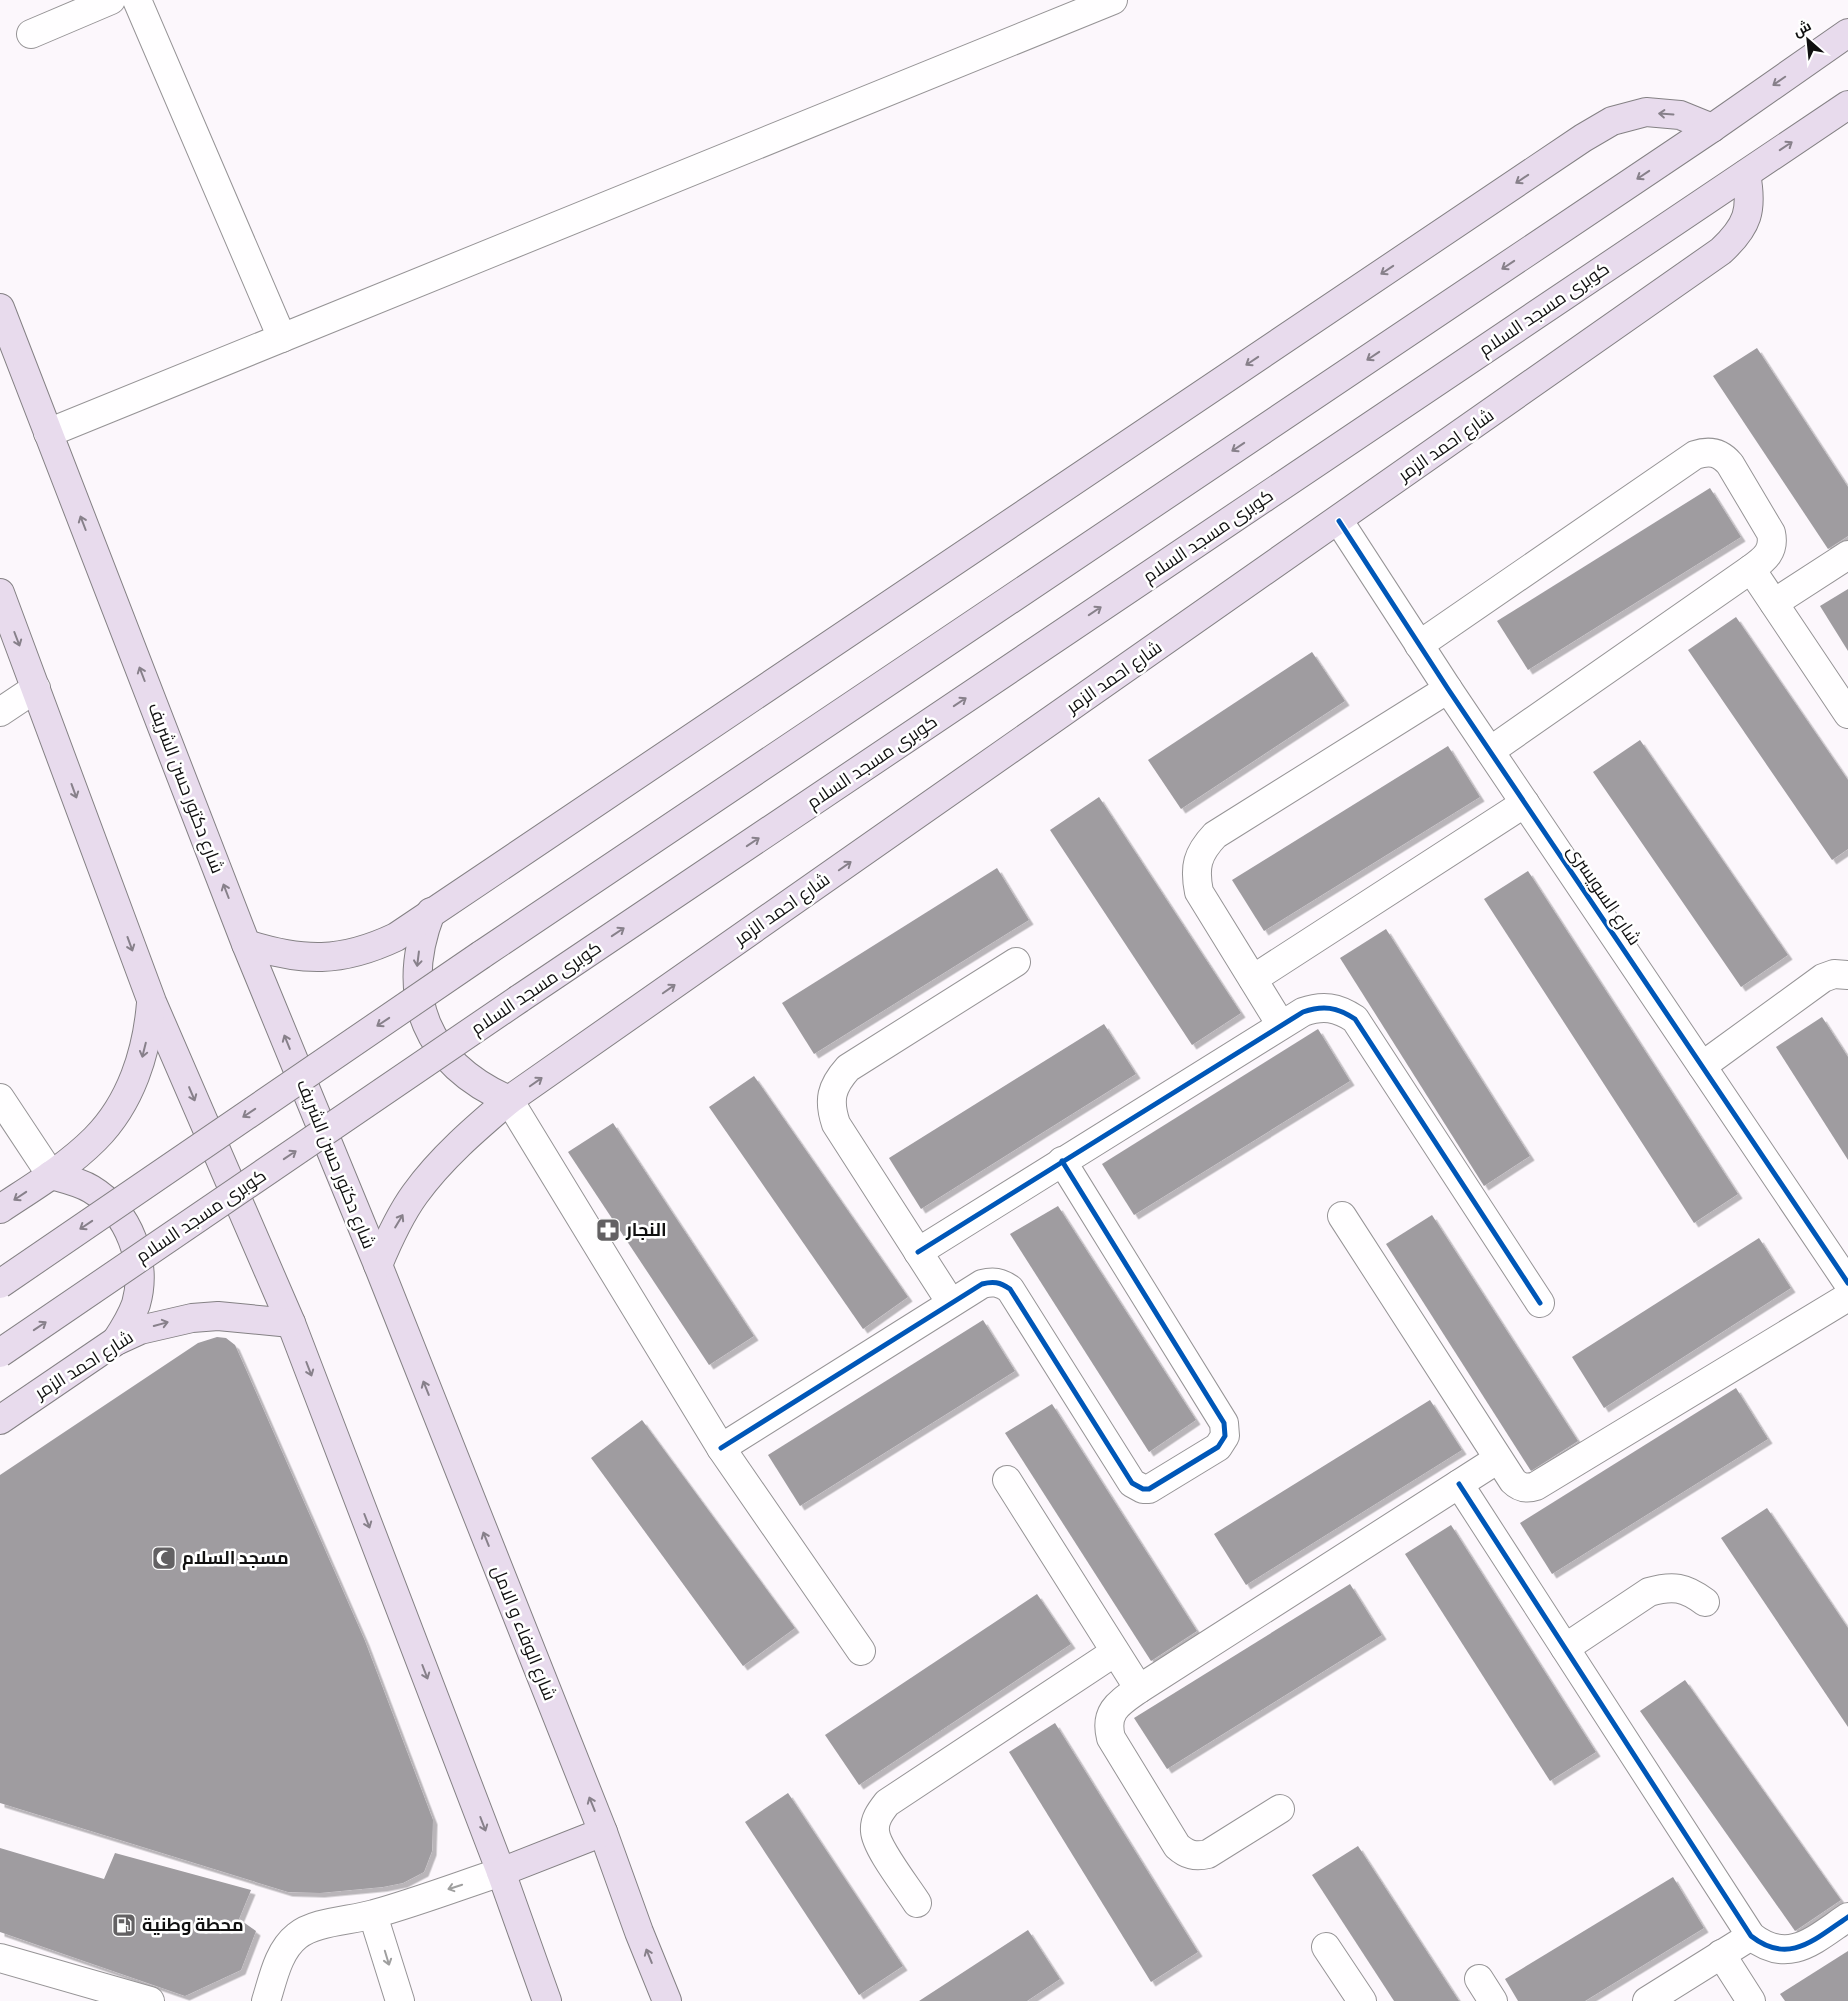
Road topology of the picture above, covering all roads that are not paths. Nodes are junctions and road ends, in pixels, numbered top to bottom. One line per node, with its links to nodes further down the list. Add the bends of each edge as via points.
1 (111, 0): 5 (street)
2 (137, 0): 10 (street)
3 (1113, 0): 10 (street)
4 (1848, 33): 7 (main road, one-way to 7)
5 (31, 34)
6 (1848, 105): 8 (main road, one-way to 6)
7 (1712, 128): 24 (main road, one-way to 24, via 1680,115 1646,112 1612,121 1590,134); 41 (main road, one-way to 41, bridge, via 481,955)
8 (1746, 174): 12 (main road, شارع احمد الزمر, via 1750,195 1747,217 1737,236 1721,251); 47 (main road, كوبرى مسجد السلام, one-way to 8, bridge, via 519,999)
9 (0, 308): 11 (main road, شارع دكتور حسن الشريف)
10 (282, 338): 11 (street)
11 (48, 433): 25 (main road, شارع دكتور حسن الشريف, one-way to 11)
12 (1338, 521): 17 (street, شارع السويسرى); 33 (main road, شارع احمد الزمر, one-way to 12)
13 (1848, 555): 16 (street)
14 (1751, 569): 16 (street); 17 (street, via 1769,554 1773,540 1771,533 1723,456 1705,452 1696,455); 22 (street)
15 (0, 593): 18 (main road, one-way to 18)
16 (1774, 603): 20 (street)
17 (1419, 645): 19 (street, شارع السويسرى)
18 (36, 688): 21 (street); 29 (main road, one-way to 29)
19 (1448, 689): 22 (street, شارع السويسرى); 28 (street, via 1215,835 1204,846 1197,861 1199,892)
20 (1843, 696)
21 (0, 712)
22 (1490, 751): 23 (street, شارع السويسرى)
23 (1525, 803): 28 (street); 31 (street, شارع السويسرى)
24 (431, 912): 25 (main road, via 396,936 348,955 296,956); 33 (main road, one-way to 33, via 417,961 417,987 422,1012 446,1057 464,1075)
25 (246, 944): 39 (main road, شارع دكتور حسن الشريف, one-way to 25)
26 (1016, 962): 38 (street, via 848,1068 837,1080 832,1094 831,1109 836,1124)
27 (1848, 975): 31 (street, via 1834,974 1823,978)
28 (1253, 979): 30 (street)
29 (152, 1002): 35 (main road, one-way to 35, via 142,1060 130,1088 97,1137); 45 (main road, one-way to 45)
30 (1281, 1025): 34 (street); 44 (street, via 1316,1007 1330,1007 1355,1019)
31 (1702, 1066): 40 (street, شارع السويسرى)
32 (0, 1098): 35 (street)
33 (509, 1100): 39 (main road, شارع احمد الزمر, one-way to 33, via 393,1230 414,1195 440,1163); 49 (street)
34 (1062, 1161): 38 (street); 43 (street, via 1224,1422 1226,1429 1222,1442 1149,1489 1137,1486 1132,1483 1010,1289 997,1282 989,1282)
35 (51, 1175): 36 (main road, one-way to 36); 46 (main road, via 92,1189 123,1219 133,1239 139,1260 136,1303)
36 (0, 1209)
37 (1342, 1216): 50 (street)
38 (918, 1252): 43 (street)
39 (378, 1265): 59 (main road, شارع الوفاء و الامل, one-way to 39)
40 (1848, 1283)
41 (0, 1284)
42 (1848, 1297): 50 (street, via 1536,1486 1518,1486)
43 (951, 1303): 49 (street)
44 (1540, 1303)
45 (291, 1323): 46 (main road, شارع احمد الزمر, one-way to 45, via 140,1330 192,1318 227,1316); 60 (main road, one-way to 60)
46 (116, 1341): 48 (main road, شارع احمد الزمر)
47 (0, 1353)
48 (0, 1420)
49 (721, 1448): 55 (street)
50 (1498, 1459): 52 (street)
51 (1007, 1480): 56 (street)
52 (1459, 1484): 54 (street); 57 (street)
53 (1705, 1602): 54 (street, via 1679,1588 1649,1592)
54 (1565, 1648): 64 (street)
55 (861, 1651)
56 (1115, 1652): 57 (street); 61 (street, via 883,1807 876,1821 877,1842)
57 (1139, 1689): 58 (street, via 1114,1710 1109,1724 1111,1738 1177,1846 1184,1852 1200,1856 1208,1854)
58 (1280, 1809)
59 (603, 1832): 60 (main road); 72 (main road, شارع الوفاء و الامل, one-way to 59)
60 (501, 1872): 62 (street, one-way to 62); 71 (main road)
61 (917, 1903)
62 (373, 1915): 69 (street, via 310,1928 297,1935 280,1959); 70 (street, one-way to 70)
63 (1848, 1917): 64 (street, via 1795,1949 1772,1948 1760,1944)
64 (1752, 1936): 66 (street)
65 (1326, 1947): 73 (street)
66 (1721, 1954): 74 (street); 75 (street)
67 (0, 1958): 68 (street)
68 (150, 2001)
69 (266, 2001)
70 (400, 2001)
71 (548, 2001)
72 (667, 2001)
73 (1362, 2001)
74 (1647, 2001)
75 (1750, 2001)

